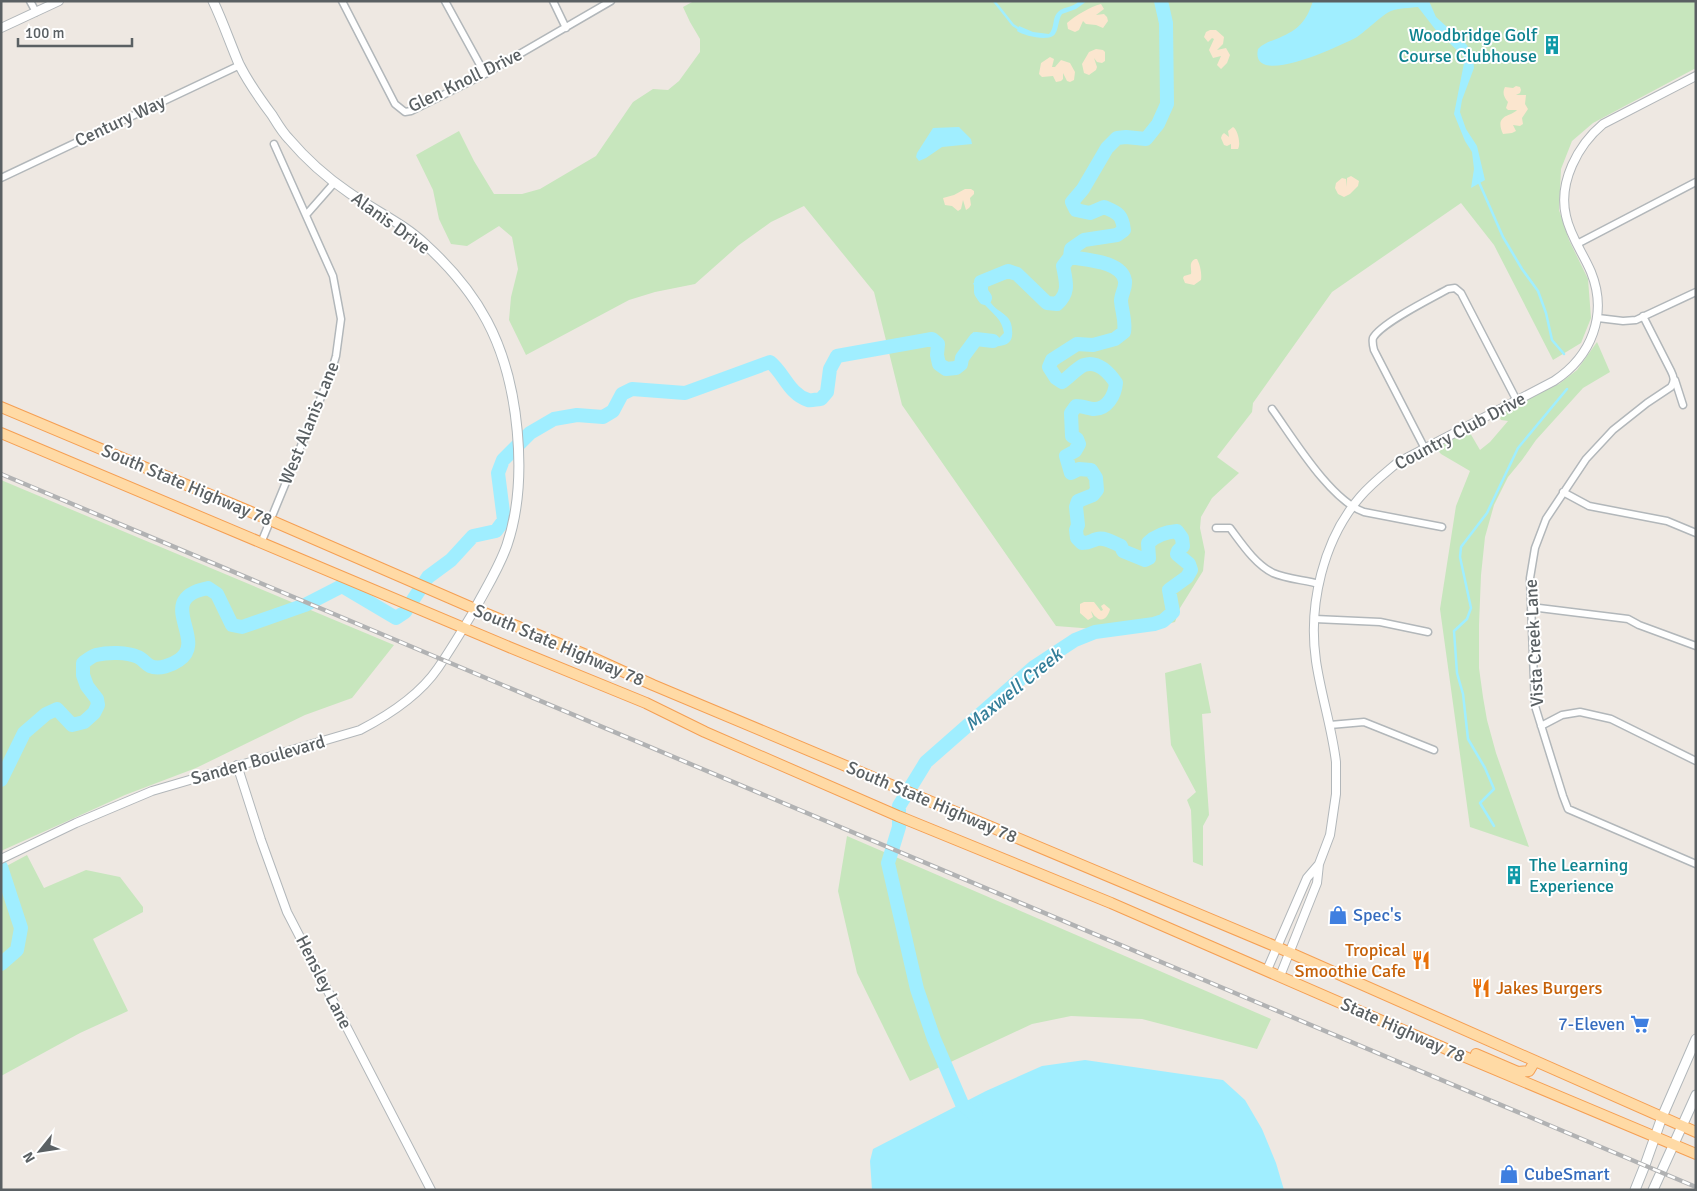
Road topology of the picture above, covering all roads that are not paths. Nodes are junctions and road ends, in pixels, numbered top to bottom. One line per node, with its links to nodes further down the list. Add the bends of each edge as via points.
1 (30, 1): 8 (street)
2 (59, 1): 8 (street)
3 (213, 1): 11 (main road, Alanis Drive)
4 (342, 1): 12 (street, Glen Knoll Drive, via 400,110 405,112)
5 (445, 1): 12 (street)
6 (553, 1): 10 (street)
7 (611, 1): 10 (street, Glen Knoll Drive)
8 (36, 12): 9 (street)
9 (1, 28)
10 (566, 28): 12 (street, Glen Knoll Drive)
11 (240, 65): 15 (street, Century Way); 16 (main road, Alanis Drive, via 288,138 316,168)
12 (485, 74)
13 (1696, 76): 19 (street, Country Club Drive, via 1603,124 1594,132 1572,164 1564,194 1566,216)
14 (274, 144): 18 (street, West Alanis Lane)
15 (1, 178)
16 (335, 182): 18 (street); 38 (main road, Alanis Drive, via 425,243 451,271 487,320 507,373 519,452 514,515 498,568)
17 (1696, 182): 19 (street)
18 (306, 215): 32 (street, West Alanis Lane, via 332,276 341,319 339,340 331,373)
19 (1577, 244): 22 (street, Country Club Drive, via 1596,286)
20 (1696, 292): 21 (street)
21 (1643, 316): 22 (street, via 1624,322); 23 (street)
22 (1598, 318): 24 (street, Country Club Drive, via 1581,356 1570,369)
23 (1674, 379): 25 (street); 30 (street, Vista Creek Lane, via 1671,387 1603,440)
24 (1516, 400): 29 (street, Country Club Drive); 29 (street, via 1461,292 1455,288 1448,289 1406,312 1376,335 1372,343)
25 (1683, 405)
26 (1, 407): 32 (main road, South State Highway 78)
27 (1272, 409): 31 (street, via 1313,466)
28 (1, 433): 36 (main road, South State Highway 78)
29 (1424, 447): 31 (street, Country Club Drive, via 1396,463)
30 (1563, 492): 35 (street, via 1589,506 1667,521); 39 (street, Vista Creek Lane, via 1546,519 1535,548 1530,578)
31 (1353, 507): 33 (street); 37 (street, Country Club Drive, via 1333,541)
32 (270, 520): 36 (street, West Alanis Lane); 38 (main road, South State Highway 78)
33 (1442, 527)
34 (1216, 528): 37 (street, via 1230,528 1256,560 1275,574)
35 (1696, 533)
36 (261, 543): 41 (main road, South State Highway 78)
37 (1319, 584): 40 (street, Country Club Drive)
38 (475, 609): 41 (street, Sanden Boulevard); 52 (main road, South State Highway 78)
39 (1531, 609): 43 (street, via 1628,619); 45 (street, Vista Creek Lane, via 1535,706)
40 (1315, 619): 42 (street, via 1380,622); 44 (street, Country Club Drive, via 1316,661)
41 (464, 628): 48 (street, Sanden Boulevard, via 422,687 380,719 336,738); 55 (main road, South State Highway 78, via 646,703 704,732 869,803)
42 (1428, 632)
43 (1696, 646)
44 (1330, 725): 46 (street, via 1364,722); 50 (street, Country Club Drive, via 1336,762 1336,794 1330,835)
45 (1541, 726): 47 (street, via 1562,715 1580,712 1611,719); 51 (street, Vista Creek Lane, via 1568,809)
46 (1434, 750)
47 (1696, 761)
48 (237, 765): 49 (street, Sanden Boulevard, via 152,791); 70 (street, Hensley Lane, via 287,912)
49 (1, 859)
50 (1319, 864): 53 (street, Country Club Drive, via 1307,878); 54 (street, Country Club Drive, via 1318,884)
51 (1696, 864)
52 (1117, 880): 56 (main road, State Highway 78)
53 (1299, 896): 54 (street); 56 (street, Country Club Drive)
54 (1310, 901): 57 (street, Country Club Drive)
55 (1111, 903): 58 (main road, State Highway 78)
56 (1277, 947): 57 (main road, State Highway 78); 58 (street, Country Club Drive)
57 (1290, 953): 59 (street, Country Club Drive); 62 (main road, State Highway 78)
58 (1267, 970): 59 (main road, State Highway 78)
59 (1280, 976): 61 (main road, State Highway 78)
60 (1696, 1039): 64 (main road)
61 (1450, 1051): 62 (main road, via 1466,1050 1525,1073); 67 (main road, State Highway 78)
62 (1535, 1060): 64 (main road, State Highway 78)
63 (1696, 1095): 65 (main road)
64 (1662, 1117): 65 (main road, State Highway 78); 67 (main road)
65 (1682, 1126): 66 (main road, State Highway 78); 68 (main road)
66 (1696, 1132)
67 (1655, 1137): 68 (main road, State Highway 78); 71 (main road)
68 (1673, 1143): 69 (main road, State Highway 78); 72 (main road)
69 (1696, 1154)
70 (431, 1190)
71 (1635, 1190)
72 (1653, 1190)

